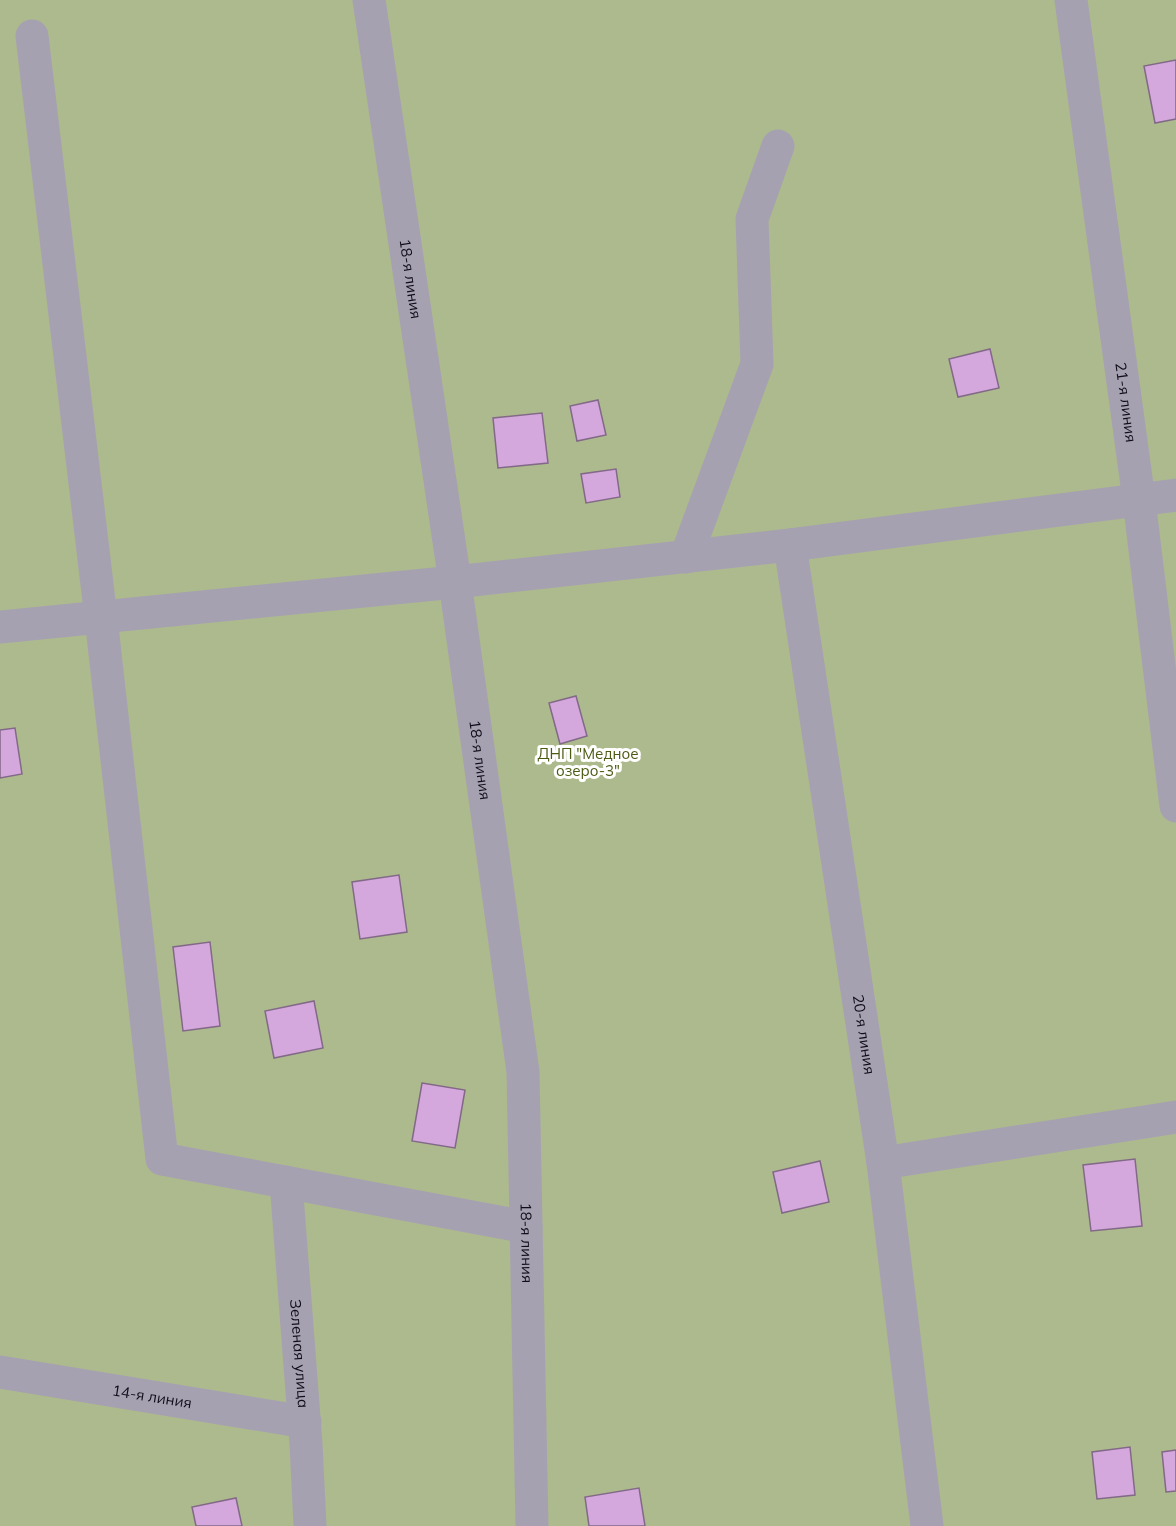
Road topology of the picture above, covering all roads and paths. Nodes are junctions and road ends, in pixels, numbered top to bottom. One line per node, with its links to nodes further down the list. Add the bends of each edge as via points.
1 (369, 0): 9 (street, 18-я линия)
2 (1071, 0): 6 (street, 21-я линия)
3 (32, 36): 10 (street)
4 (778, 146): 8 (street, via 752,219 758,364)
5 (1176, 495): 6 (street)
6 (1139, 500): 7 (street); 12 (street, 21-я линия)
7 (790, 545): 8 (street); 14 (street, 20-я линия)
8 (686, 557): 9 (street)
9 (454, 582): 10 (street); 16 (street, 18-я линия, via 522,1072)
10 (101, 618): 11 (street); 15 (street, via 162,1159)
11 (0, 627)
12 (1176, 806)
13 (1176, 1117): 14 (street)
14 (883, 1163): 21 (street, 20-я линия)
15 (286, 1182): 16 (street); 18 (street, Зеленая улица)
16 (526, 1227): 20 (street, 18-я линия)
17 (0, 1372): 18 (street, 14-я линия)
18 (305, 1422): 19 (street, Зеленая улица)
19 (310, 1526)
20 (532, 1526)
21 (927, 1526)

